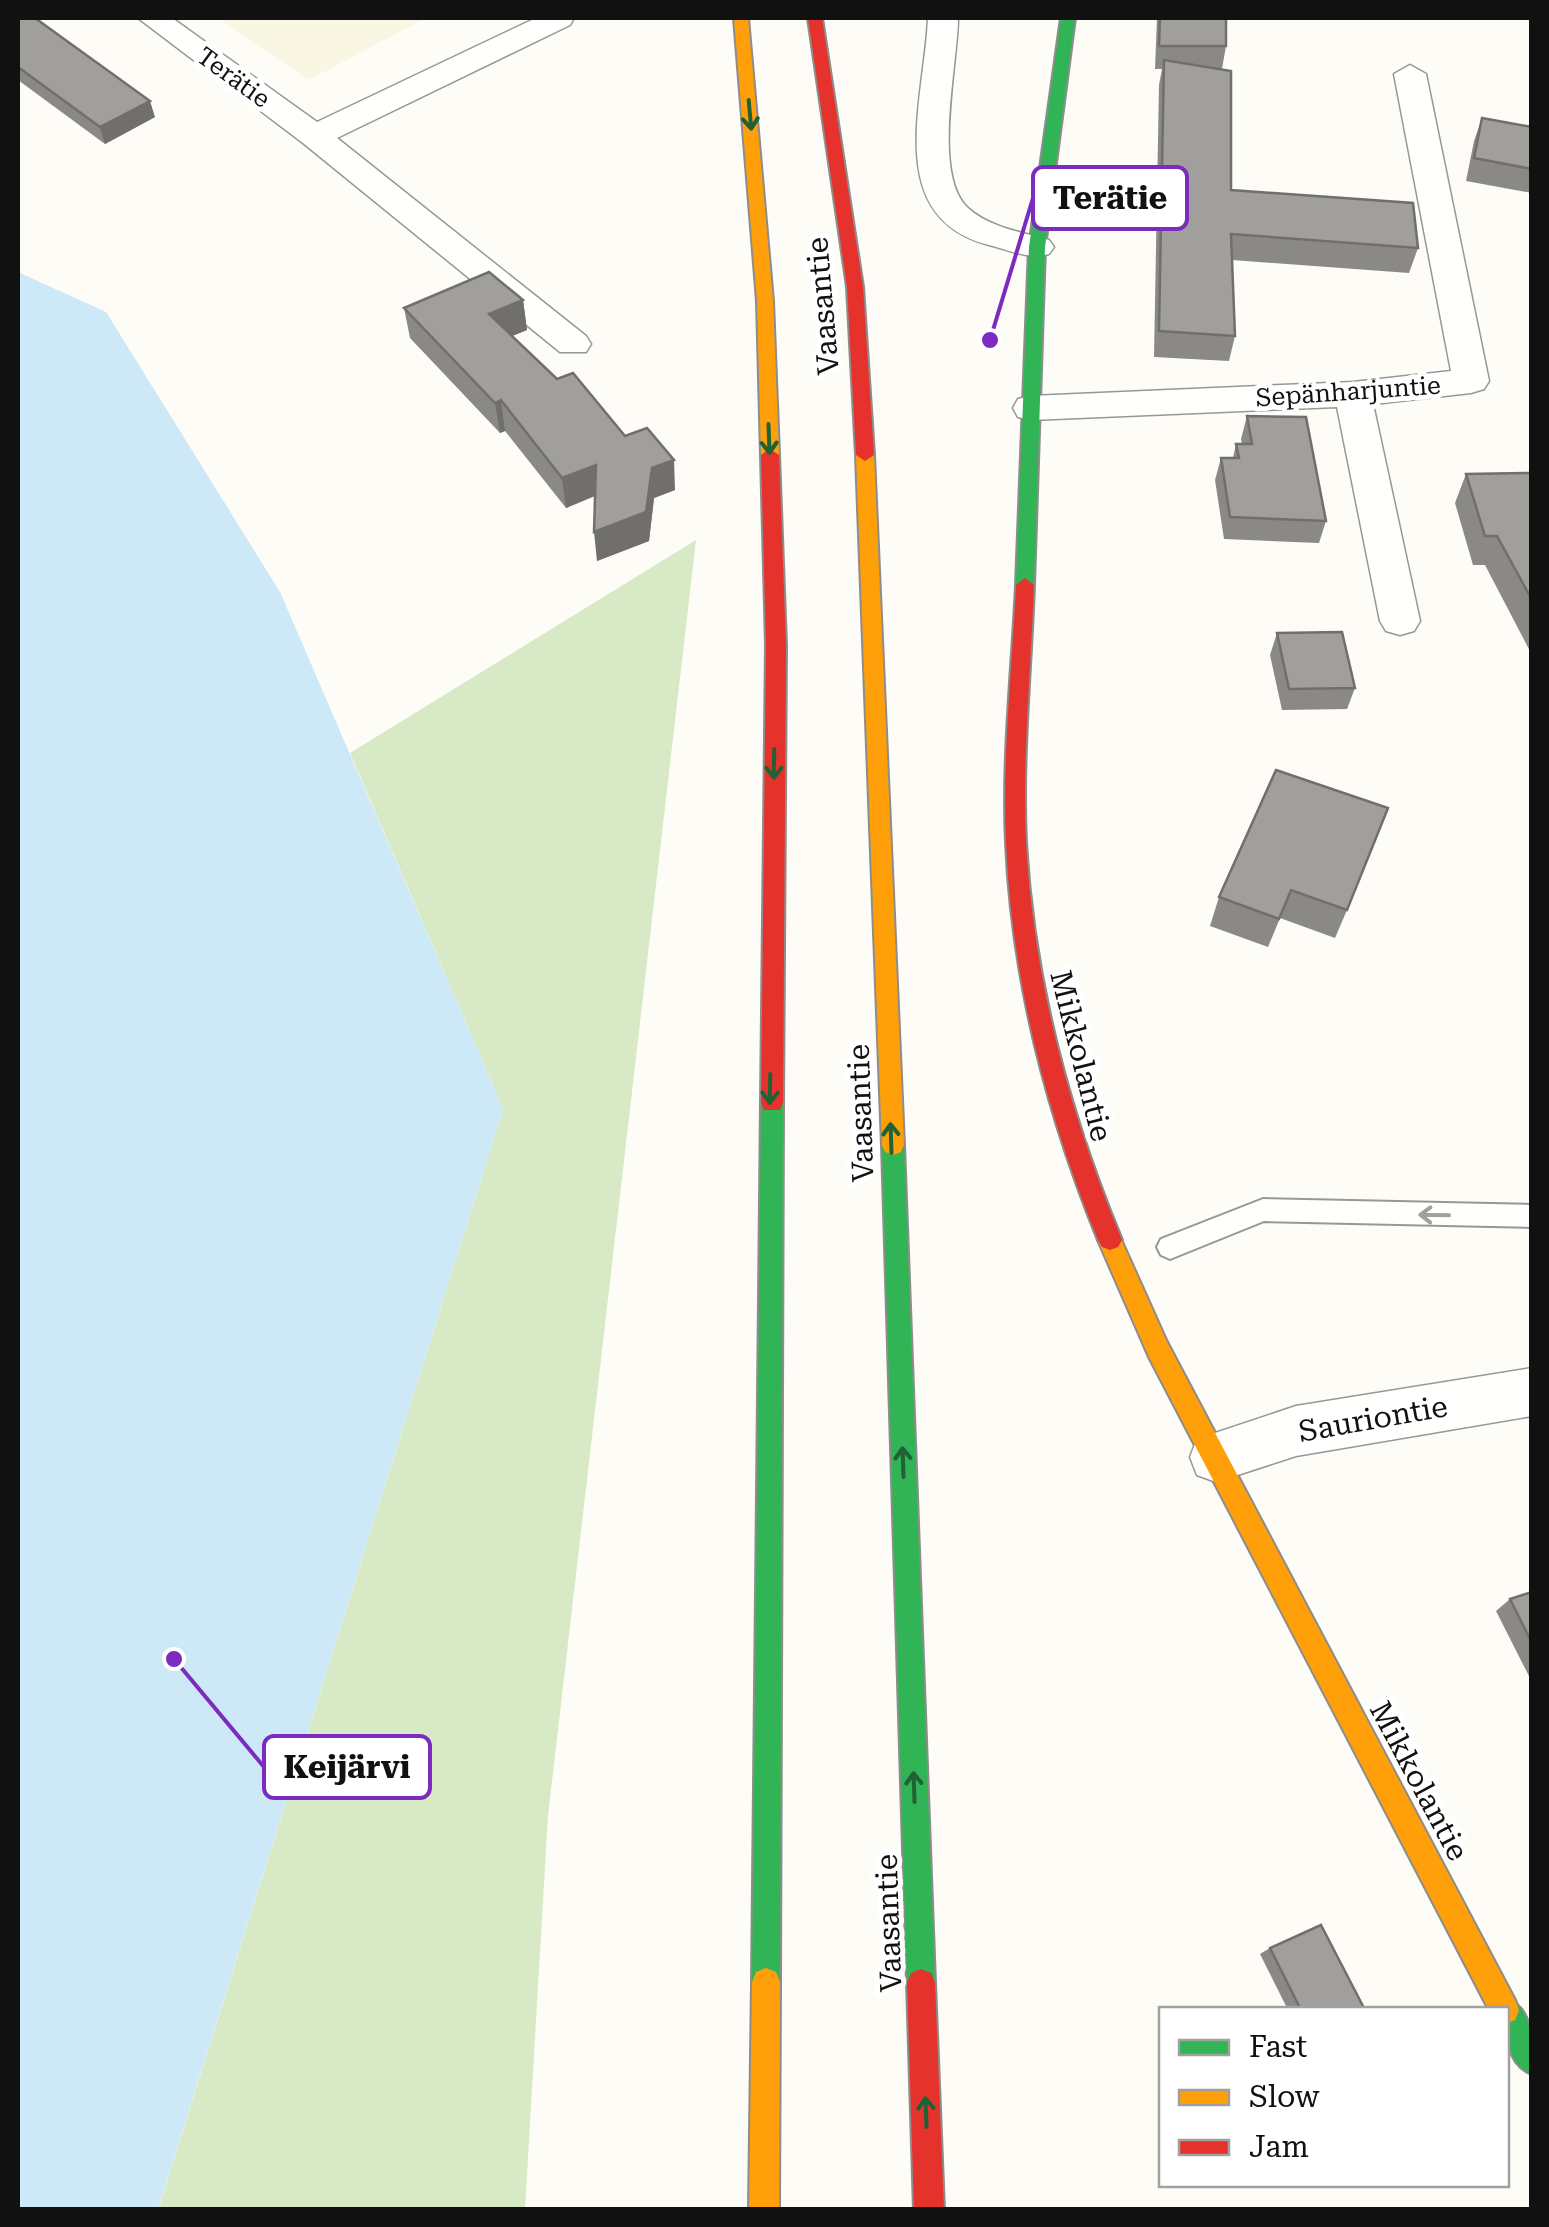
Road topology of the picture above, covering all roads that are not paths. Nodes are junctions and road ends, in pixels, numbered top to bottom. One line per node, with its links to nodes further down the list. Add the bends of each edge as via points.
1 (153, 18): 8 (street, Terätie)
2 (559, 18): 8 (street)
3 (741, 18): 21 (main road, Vaasantie, one-way to 21, via 765,301 776,646)
4 (816, 18): 22 (main road, Vaasantie, one-way to 4, via 874,633 855,287)
5 (943, 18): 9 (street, via 932,128 938,191 964,226 996,241)
6 (1068, 18): 9 (main road, Mikkolantie)
7 (1410, 74): 11 (street, Sepänharjuntie, via 1470,381)
8 (315, 136): 10 (street, Terätie)
9 (1037, 248): 12 (main road, Mikkolantie)
10 (573, 344)
11 (1353, 394): 12 (street, Sepänharjuntie); 13 (street)
12 (1032, 408): 17 (main road, Mikkolantie, via 1016,840 1032,1001 1075,1160 1158,1349)
13 (1400, 621)
14 (1532, 1216): 15 (lane, one-way to 15, via 1263,1210)
15 (1170, 1247)
16 (1532, 1392): 17 (street, Sauriontie, via 1296,1431)
17 (1216, 1458): 18 (main road, Mikkolantie)
18 (1504, 2007)
19 (1509, 2017): 20 (main road, Mikkolantie)
20 (1532, 2060)
21 (764, 2210)
22 (929, 2210)

